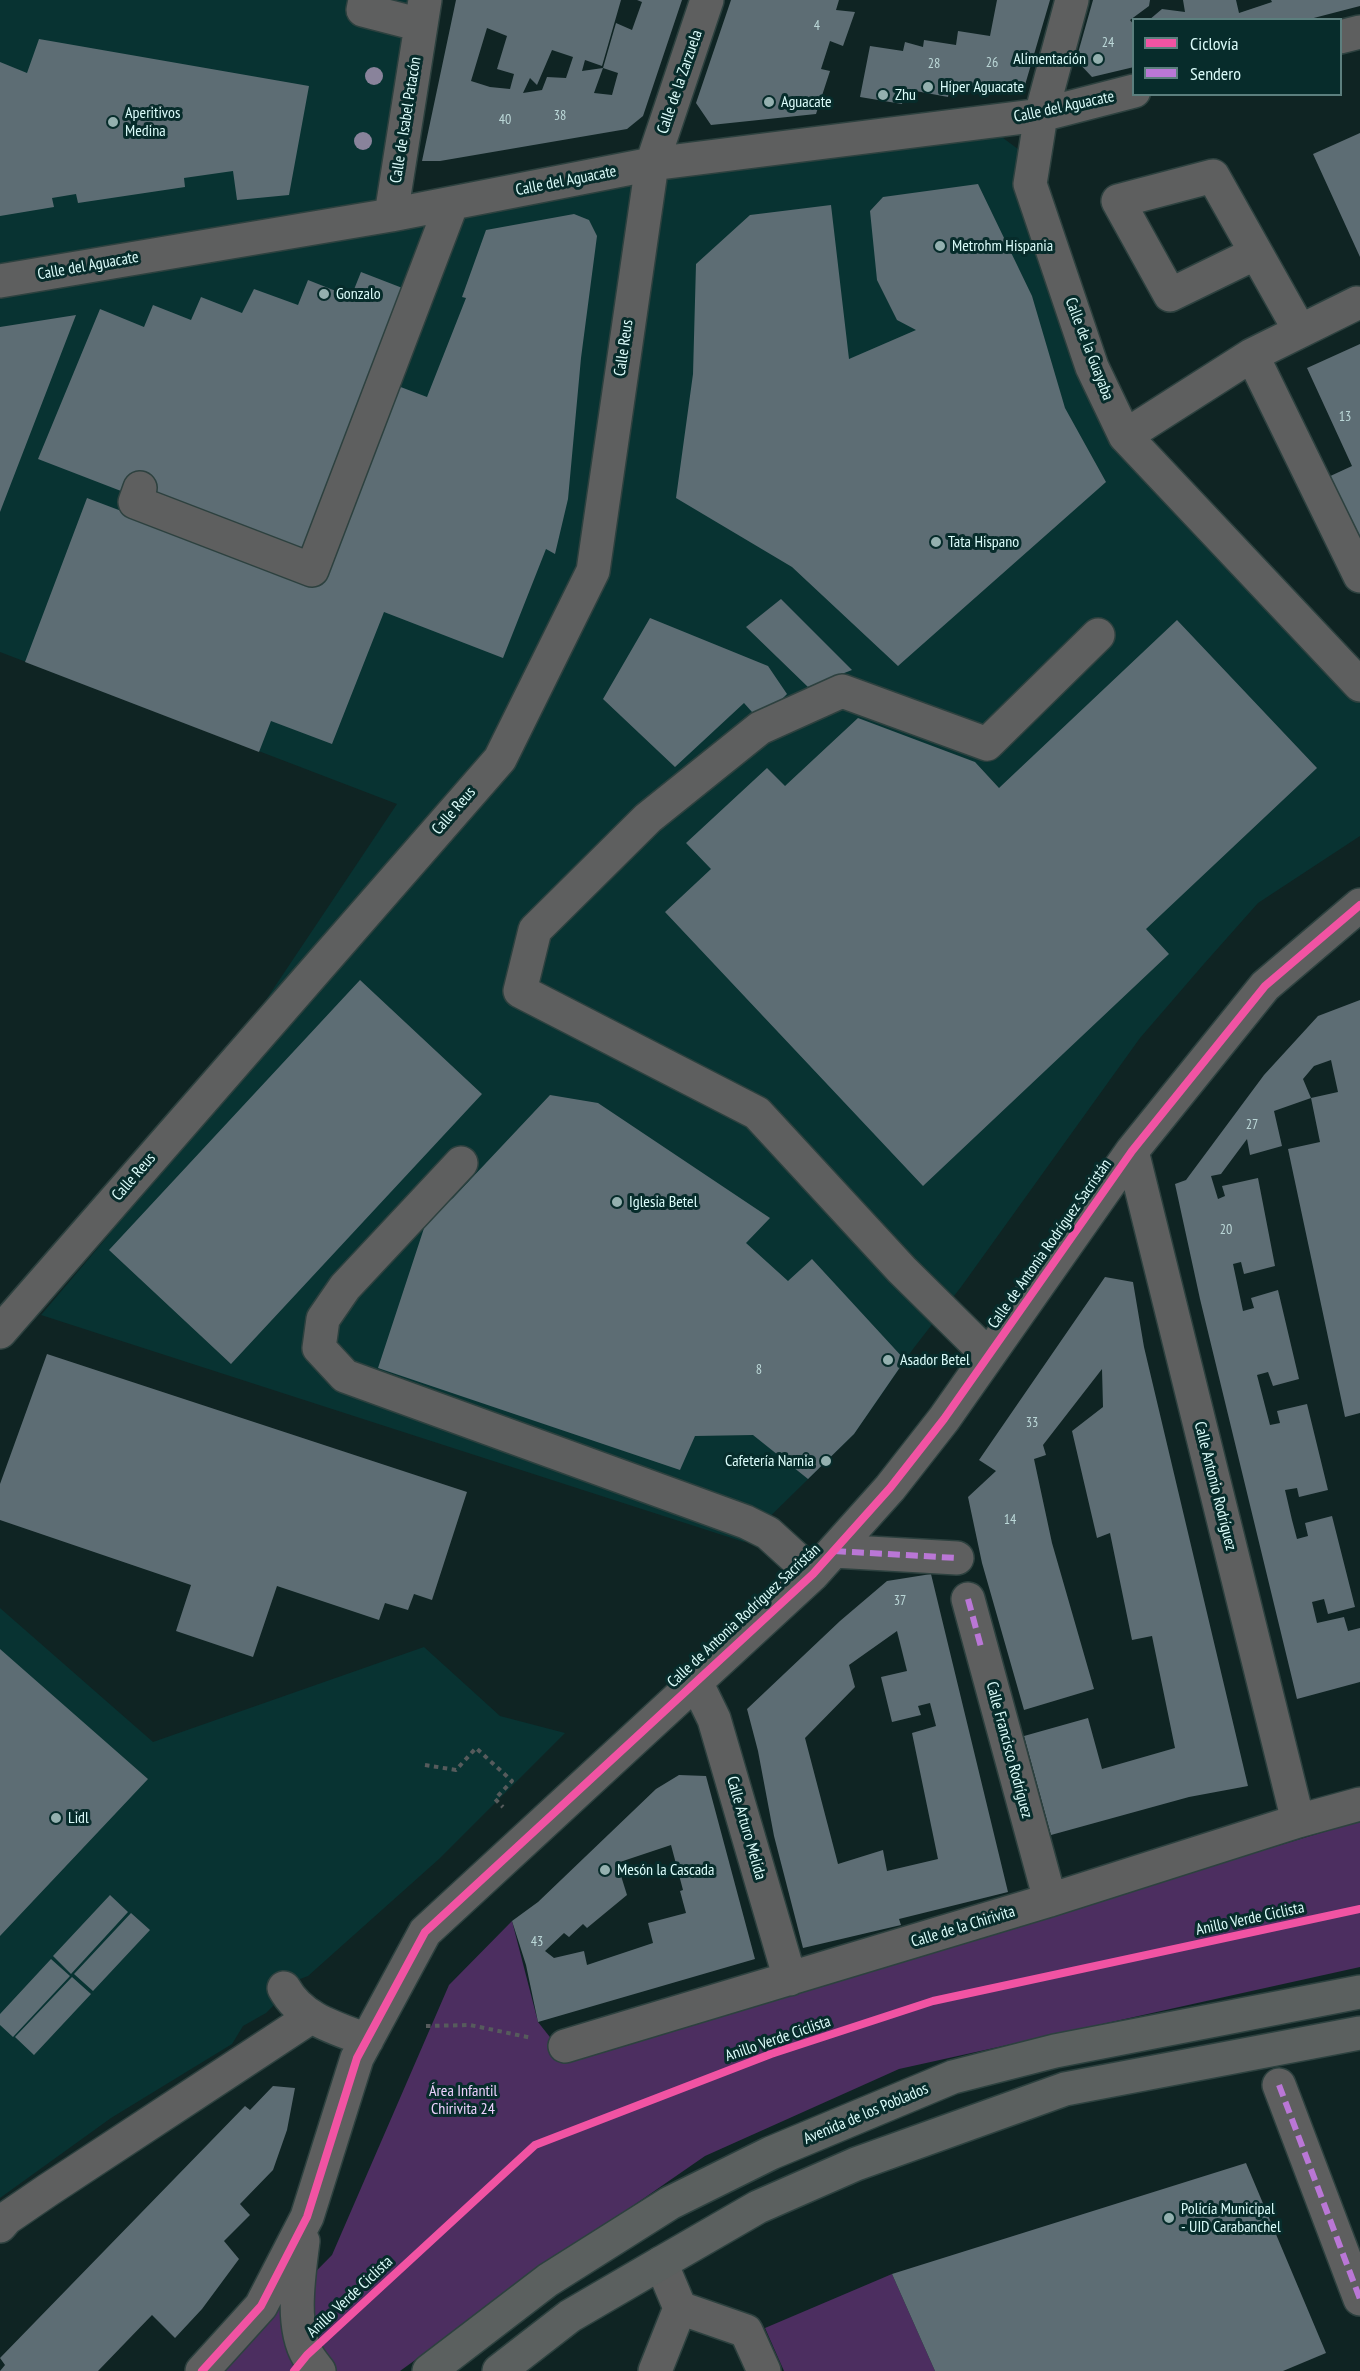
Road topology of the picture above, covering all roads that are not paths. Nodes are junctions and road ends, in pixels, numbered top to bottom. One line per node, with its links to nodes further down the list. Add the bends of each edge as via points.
1 (365, 0): 4 (street, Calle de Isabel Patacón, via 363,10)
2 (707, 0): 9 (street, Calle de la Zarzuela)
3 (1072, 0): 8 (street, Calle de la Guayaba)
4 (423, 13): 11 (street, Calle de Isabel Patacón)
5 (1360, 32): 6 (street)
6 (1342, 37)
7 (1132, 92): 8 (street, Calle del Aguacate)
8 (1041, 115): 9 (street, Calle del Aguacate); 17 (street, Calle de la Guayaba, via 1030,184 1092,367)
9 (652, 164): 10 (street, Calle del Aguacate); 25 (street, Calle Reus, via 593,571 500,759)
10 (452, 202): 11 (street, Calle del Aguacate); 18 (street, via 312,570 135,502)
11 (391, 214): 13 (street, Calle del Aguacate)
12 (1256, 253): 15 (street)
13 (0, 281)
14 (1357, 303): 15 (street)
15 (1300, 331): 16 (street)
16 (1252, 355): 17 (street); 19 (street)
17 (1125, 436): 21 (street, Calle de la Guayaba)
18 (140, 488)
19 (1360, 576)
20 (1098, 635): 26 (street, via 987,744 842,691 760,728 648,818 535,930 520,991 757,1113 902,1270)
21 (1360, 685)
22 (1360, 905): 23 (street, Calle de Antonia Rodríguez Sacristán, via 1265,986)
23 (1132, 1151): 26 (street, Calle de Antonia Rodríguez Sacristán); 32 (street, Calle Antonio Rodríguez)
24 (461, 1163): 28 (street, via 345,1287 323,1319 319,1348 345,1376 746,1522)
25 (0, 1332)
26 (988, 1355): 28 (street, Calle de Antonia Rodríguez Sacristán, via 897,1479)
27 (957, 1558): 28 (street)
28 (823, 1563): 30 (street, Calle de Antonia Rodríguez Sacristán)
29 (968, 1599): 33 (street, Calle Francisco Rodríguez)
30 (695, 1680): 34 (street, Calle Arturo Melida, via 714,1719); 39 (street, Calle de Antonia Rodríguez Sacristán, via 425,1932)
31 (1360, 1804): 32 (street, Calle de la Chirivita)
32 (1298, 1821): 33 (street, Calle de la Chirivita)
33 (1050, 1900): 34 (street, Calle de la Chirivita)
34 (790, 1979): 40 (street, Calle de la Chirivita)
35 (284, 1988): 37 (street)
36 (1360, 1992): 49 (main road, Avenida de los Poblados, via 1055,2051 953,2078 881,2107 771,2153 670,2202 549,2280)
37 (310, 2017): 39 (street); 43 (street, via 48,2190)
38 (1360, 2033): 44 (main road, via 1065,2089 846,2169 758,2207)
39 (367, 2040): 42 (street, Calle de Antonia Rodríguez Sacristán, via 357,2058)
40 (565, 2046)
41 (1279, 2085): 45 (street)
42 (307, 2217): 47 (street, Calle de Antonia Rodríguez Sacristán, via 261,2306); 48 (street, via 298,2278 298,2331 307,2355)
43 (0, 2226)
44 (661, 2263): 46 (street); 50 (main road, via 570,2316)
45 (1360, 2299)
46 (680, 2308): 51 (street); 52 (street, via 746,2331)
47 (202, 2371)
48 (319, 2371)
49 (429, 2371)
50 (499, 2371)
51 (655, 2371)
52 (764, 2371)

